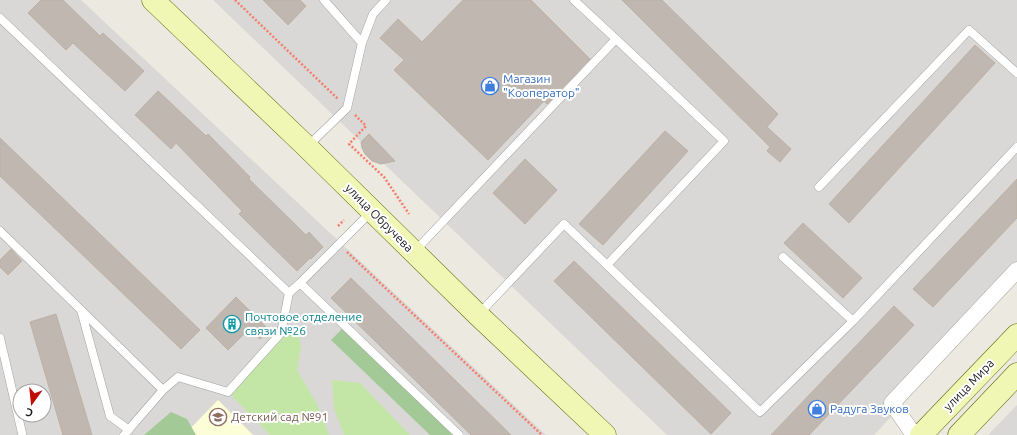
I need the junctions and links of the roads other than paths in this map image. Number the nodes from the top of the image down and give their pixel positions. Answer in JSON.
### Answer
{"nodes":[{"id":1,"x":153,"y":0,"type":"edge"},
{"id":2,"x":324,"y":0,"type":"edge"},
{"id":3,"x":386,"y":0,"type":"edge"},
{"id":4,"x":574,"y":0,"type":"edge"},
{"id":5,"x":0,"y":18,"type":"edge"},
{"id":6,"x":616,"y":39,"type":"junction"},
{"id":7,"x":362,"y":43,"type":"junction"},
{"id":8,"x":1017,"y":72,"type":"edge"},
{"id":9,"x":307,"y":147,"type":"junction"},
{"id":10,"x":1017,"y":147,"type":"edge"},
{"id":11,"x":819,"y":187,"type":"dead end"},
{"id":12,"x":372,"y":211,"type":"junction"},
{"id":13,"x":0,"y":231,"type":"edge"},
{"id":14,"x":414,"y":252,"type":"junction"},
{"id":15,"x":783,"y":257,"type":"dead end"},
{"id":16,"x":607,"y":265,"type":"junction"},
{"id":17,"x":1017,"y":270,"type":"edge"},
{"id":18,"x":300,"y":283,"type":"junction"},
{"id":19,"x":289,"y":293,"type":"junction"},
{"id":20,"x":81,"y":310,"type":"junction"},
{"id":21,"x":478,"y":314,"type":"junction"},
{"id":22,"x":853,"y":321,"type":"junction"},
{"id":23,"x":1017,"y":334,"type":"edge"},
{"id":24,"x":0,"y":338,"type":"edge"},
{"id":25,"x":1017,"y":374,"type":"edge"},
{"id":26,"x":163,"y":390,"type":"junction"},
{"id":27,"x":22,"y":433,"type":"dead end"},
{"id":28,"x":126,"y":433,"type":"edge"},
{"id":29,"x":459,"y":435,"type":"edge"},
{"id":30,"x":605,"y":435,"type":"edge"},
{"id":31,"x":914,"y":435,"type":"edge"},
{"id":32,"x":921,"y":435,"type":"edge"},
{"id":33,"x":959,"y":435,"type":"edge"}],
"edges":[{"from":1,"to":9,"type":"main road","name":"улица Обручева"},
{"from":2,"to":7,"type":"lane"},
{"from":3,"to":7,"type":"lane"},
{"from":4,"to":6,"type":"lane"},
{"from":5,"to":19,"type":"lane"},
{"from":6,"to":14,"type":"lane"},
{"from":6,"to":16,"type":"lane"},
{"from":7,"to":9,"type":"lane"},
{"from":8,"to":11,"type":"lane"},
{"from":9,"to":12,"type":"main road","name":"улица Обручева"},
{"from":10,"to":22,"type":"lane"},
{"from":12,"to":14,"type":"main road","name":"улица Обручева"},
{"from":12,"to":18,"type":"lane"},
{"from":13,"to":20,"type":"lane"},
{"from":14,"to":21,"type":"main road","name":"улица Обручева"},
{"from":15,"to":22,"type":"lane"},
{"from":16,"to":21,"type":"lane"},
{"from":16,"to":22,"type":"lane"},
{"from":17,"to":31,"type":"street"},
{"from":18,"to":19,"type":"lane"},
{"from":18,"to":29,"type":"lane"},
{"from":19,"to":26,"type":"lane"},
{"from":20,"to":26,"type":"lane"},
{"from":20,"to":28,"type":"lane"},
{"from":21,"to":30,"type":"main road","name":"улица Обручева"},
{"from":23,"to":32,"type":"main road","name":"улица Мира"},
{"from":24,"to":27,"type":"lane"},
{"from":25,"to":33,"type":"main road"},
{"from":26,"to":28,"type":"lane"}]}
